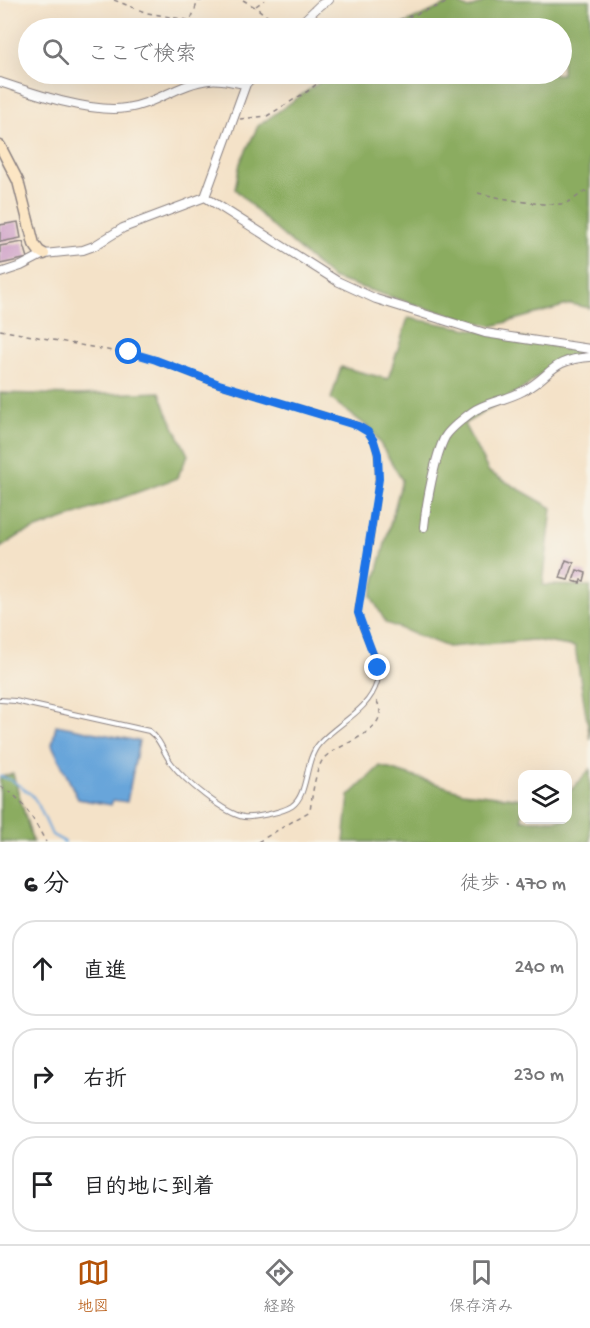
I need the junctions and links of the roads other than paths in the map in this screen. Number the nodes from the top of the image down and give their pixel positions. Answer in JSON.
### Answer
{"nodes":[{"id":1,"x":329,"y":0,"type":"edge"},
{"id":2,"x":306,"y":18,"type":"edge"},
{"id":3,"x":0,"y":82,"type":"edge"},
{"id":4,"x":190,"y":84,"type":"edge"},
{"id":5,"x":246,"y":84,"type":"edge"},
{"id":6,"x":0,"y":146,"type":"edge"},
{"id":7,"x":205,"y":197,"type":"junction"},
{"id":8,"x":44,"y":254,"type":"junction"},
{"id":9,"x":0,"y":273,"type":"edge"},
{"id":10,"x":590,"y":349,"type":"edge"},
{"id":11,"x":590,"y":357,"type":"edge"},
{"id":12,"x":156,"y":360,"type":"road end"},
{"id":13,"x":424,"y":527,"type":"dead end"},
{"id":14,"x":0,"y":700,"type":"edge"}],
"edges":[{"from":1,"to":2,"type":"street"},
{"from":3,"to":4,"type":"street"},
{"from":5,"to":7,"type":"street"},
{"from":6,"to":8,"type":"street"},
{"from":7,"to":8,"type":"street"},
{"from":7,"to":10,"type":"street"},
{"from":8,"to":9,"type":"street"},
{"from":11,"to":13,"type":"street"},
{"from":12,"to":14,"type":"lane"}]}
